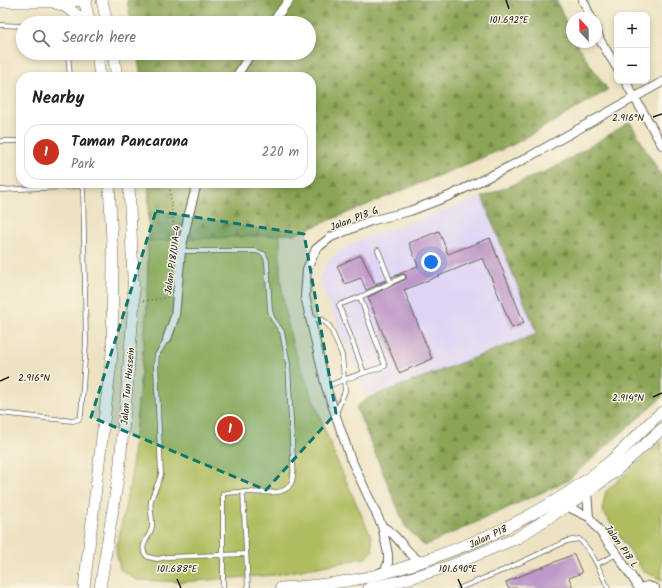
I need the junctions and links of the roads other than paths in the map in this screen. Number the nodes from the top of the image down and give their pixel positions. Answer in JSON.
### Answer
{"nodes":[{"id":1,"x":85,"y":0,"type":"edge"},
{"id":2,"x":102,"y":0,"type":"edge"},
{"id":3,"x":289,"y":0,"type":"edge"},
{"id":4,"x":583,"y":0,"type":"edge"},
{"id":5,"x":55,"y":1,"type":"edge"},
{"id":6,"x":0,"y":2,"type":"edge"},
{"id":7,"x":588,"y":12,"type":"edge"},
{"id":8,"x":78,"y":16,"type":"edge"},
{"id":9,"x":88,"y":16,"type":"edge"},
{"id":10,"x":105,"y":16,"type":"edge"},
{"id":11,"x":277,"y":16,"type":"edge"},
{"id":12,"x":0,"y":25,"type":"edge"},
{"id":13,"x":16,"y":26,"type":"edge"},
{"id":14,"x":602,"y":41,"type":"edge"},
{"id":15,"x":69,"y":60,"type":"edge"},
{"id":16,"x":98,"y":60,"type":"edge"},
{"id":17,"x":114,"y":60,"type":"edge"},
{"id":18,"x":247,"y":60,"type":"edge"},
{"id":19,"x":614,"y":63,"type":"edge"},
{"id":20,"x":70,"y":72,"type":"edge"},
{"id":21,"x":99,"y":72,"type":"edge"},
{"id":22,"x":116,"y":72,"type":"edge"},
{"id":23,"x":239,"y":72,"type":"edge"},
{"id":24,"x":662,"y":82,"type":"edge"},
{"id":25,"x":627,"y":84,"type":"edge"},
{"id":26,"x":634,"y":97,"type":"junction"},
{"id":27,"x":0,"y":141,"type":"edge"},
{"id":28,"x":16,"y":141,"type":"edge"},
{"id":29,"x":662,"y":145,"type":"edge"},
{"id":30,"x":38,"y":188,"type":"edge"},
{"id":31,"x":83,"y":188,"type":"edge"},
{"id":32,"x":109,"y":188,"type":"edge"},
{"id":33,"x":129,"y":188,"type":"edge"},
{"id":34,"x":196,"y":188,"type":"edge"},
{"id":35,"x":0,"y":190,"type":"edge"},
{"id":36,"x":378,"y":250,"type":"dead end"},
{"id":37,"x":181,"y":251,"type":"junction"},
{"id":38,"x":403,"y":277,"type":"dead end"},
{"id":39,"x":391,"y":283,"type":"junction"},
{"id":40,"x":360,"y":297,"type":"junction"},
{"id":41,"x":310,"y":319,"type":"junction"},
{"id":42,"x":167,"y":339,"type":"joint"},
{"id":43,"x":364,"y":373,"type":"junction"},
{"id":44,"x":344,"y":379,"type":"junction"},
{"id":45,"x":326,"y":387,"type":"junction"},
{"id":46,"x":662,"y":412,"type":"edge"},
{"id":47,"x":0,"y":413,"type":"edge"},
{"id":48,"x":335,"y":414,"type":"junction"},
{"id":49,"x":662,"y":429,"type":"edge"},
{"id":50,"x":243,"y":492,"type":"junction"},
{"id":51,"x":587,"y":493,"type":"junction"},
{"id":52,"x":566,"y":506,"type":"junction"},
{"id":53,"x":589,"y":517,"type":"junction"},
{"id":54,"x":382,"y":526,"type":"junction"},
{"id":55,"x":246,"y":554,"type":"junction"},
{"id":56,"x":617,"y":554,"type":"junction"},
{"id":57,"x":224,"y":556,"type":"junction"},
{"id":58,"x":420,"y":562,"type":"junction"},
{"id":59,"x":597,"y":564,"type":"junction"},
{"id":60,"x":375,"y":576,"type":"junction"},
{"id":61,"x":84,"y":588,"type":"edge"},
{"id":62,"x":100,"y":588,"type":"edge"},
{"id":63,"x":223,"y":588,"type":"edge"},
{"id":64,"x":248,"y":588,"type":"edge"},
{"id":65,"x":281,"y":588,"type":"edge"},
{"id":66,"x":369,"y":588,"type":"edge"},
{"id":67,"x":460,"y":588,"type":"edge"},
{"id":68,"x":608,"y":588,"type":"edge"},
{"id":69,"x":640,"y":588,"type":"edge"},
{"id":70,"x":656,"y":588,"type":"edge"}],
"edges":[{"from":1,"to":5,"type":"main road"},
{"from":1,"to":9,"type":"main road"},
{"from":2,"to":10,"type":"main road"},
{"from":3,"to":11,"type":"street"},
{"from":4,"to":7,"type":"street"},
{"from":5,"to":6,"type":"main road"},
{"from":5,"to":8,"type":"main road"},
{"from":12,"to":13,"type":"lane"},
{"from":14,"to":19,"type":"street"},
{"from":15,"to":20,"type":"lane"},
{"from":16,"to":21,"type":"main road"},
{"from":17,"to":22,"type":"main road"},
{"from":18,"to":23,"type":"street"},
{"from":24,"to":26,"type":"street","name":"Jalan P18 G"},
{"from":25,"to":26,"type":"street"},
{"from":26,"to":29,"type":"street"},
{"from":26,"to":41,"type":"street","name":"Jalan P18 G"},
{"from":27,"to":28,"type":"lane"},
{"from":30,"to":35,"type":"lane"},
{"from":31,"to":47,"type":"lane"},
{"from":32,"to":61,"type":"main road","name":"Jalan Tun Hussein"},
{"from":33,"to":62,"type":"main road","name":"Jalan Tun Hussein"},
{"from":34,"to":37,"type":"street","name":"Jalan P18/UIA-4"},
{"from":36,"to":39,"type":"lane"},
{"from":37,"to":42,"type":"street","name":"Jalan P18/UIA-4"},
{"from":37,"to":50,"type":"lane"},
{"from":38,"to":39,"type":"lane"},
{"from":39,"to":40,"type":"lane"},
{"from":40,"to":43,"type":"lane"},
{"from":40,"to":43,"type":"lane"},
{"from":41,"to":44,"type":"lane"},
{"from":41,"to":45,"type":"street","name":"Jalan P18 G"},
{"from":42,"to":57,"type":"lane"},
{"from":43,"to":44,"type":"lane"},
{"from":44,"to":45,"type":"lane"},
{"from":44,"to":48,"type":"lane"},
{"from":45,"to":48,"type":"street","name":"Jalan P18 G"},
{"from":46,"to":58,"type":"main road","name":"Jalan P18"},
{"from":48,"to":54,"type":"street","name":"Jalan P18 G"},
{"from":49,"to":51,"type":"main road","name":"Jalan P18"},
{"from":50,"to":55,"type":"lane"},
{"from":50,"to":57,"type":"lane"},
{"from":51,"to":52,"type":"main road","name":"Jalan P18"},
{"from":51,"to":53,"type":"street"},
{"from":52,"to":53,"type":"street","name":"Jalan P18 L"},
{"from":52,"to":66,"type":"main road","name":"Jalan P18"},
{"from":53,"to":56,"type":"street","name":"Jalan P18 L"},
{"from":54,"to":58,"type":"street","name":"Jalan P18 G"},
{"from":54,"to":60,"type":"street","name":"Jalan P18 G"},
{"from":55,"to":57,"type":"lane"},
{"from":55,"to":64,"type":"lane"},
{"from":56,"to":59,"type":"lane"},
{"from":56,"to":69,"type":"street","name":"Jalan P18 L"},
{"from":57,"to":63,"type":"lane"},
{"from":58,"to":60,"type":"main road","name":"Jalan P18"},
{"from":59,"to":67,"type":"lane"},
{"from":59,"to":68,"type":"lane"},
{"from":60,"to":65,"type":"main road","name":"Jalan P18"},
{"from":69,"to":70,"type":"street","name":"Jalan P18 L"}]}
